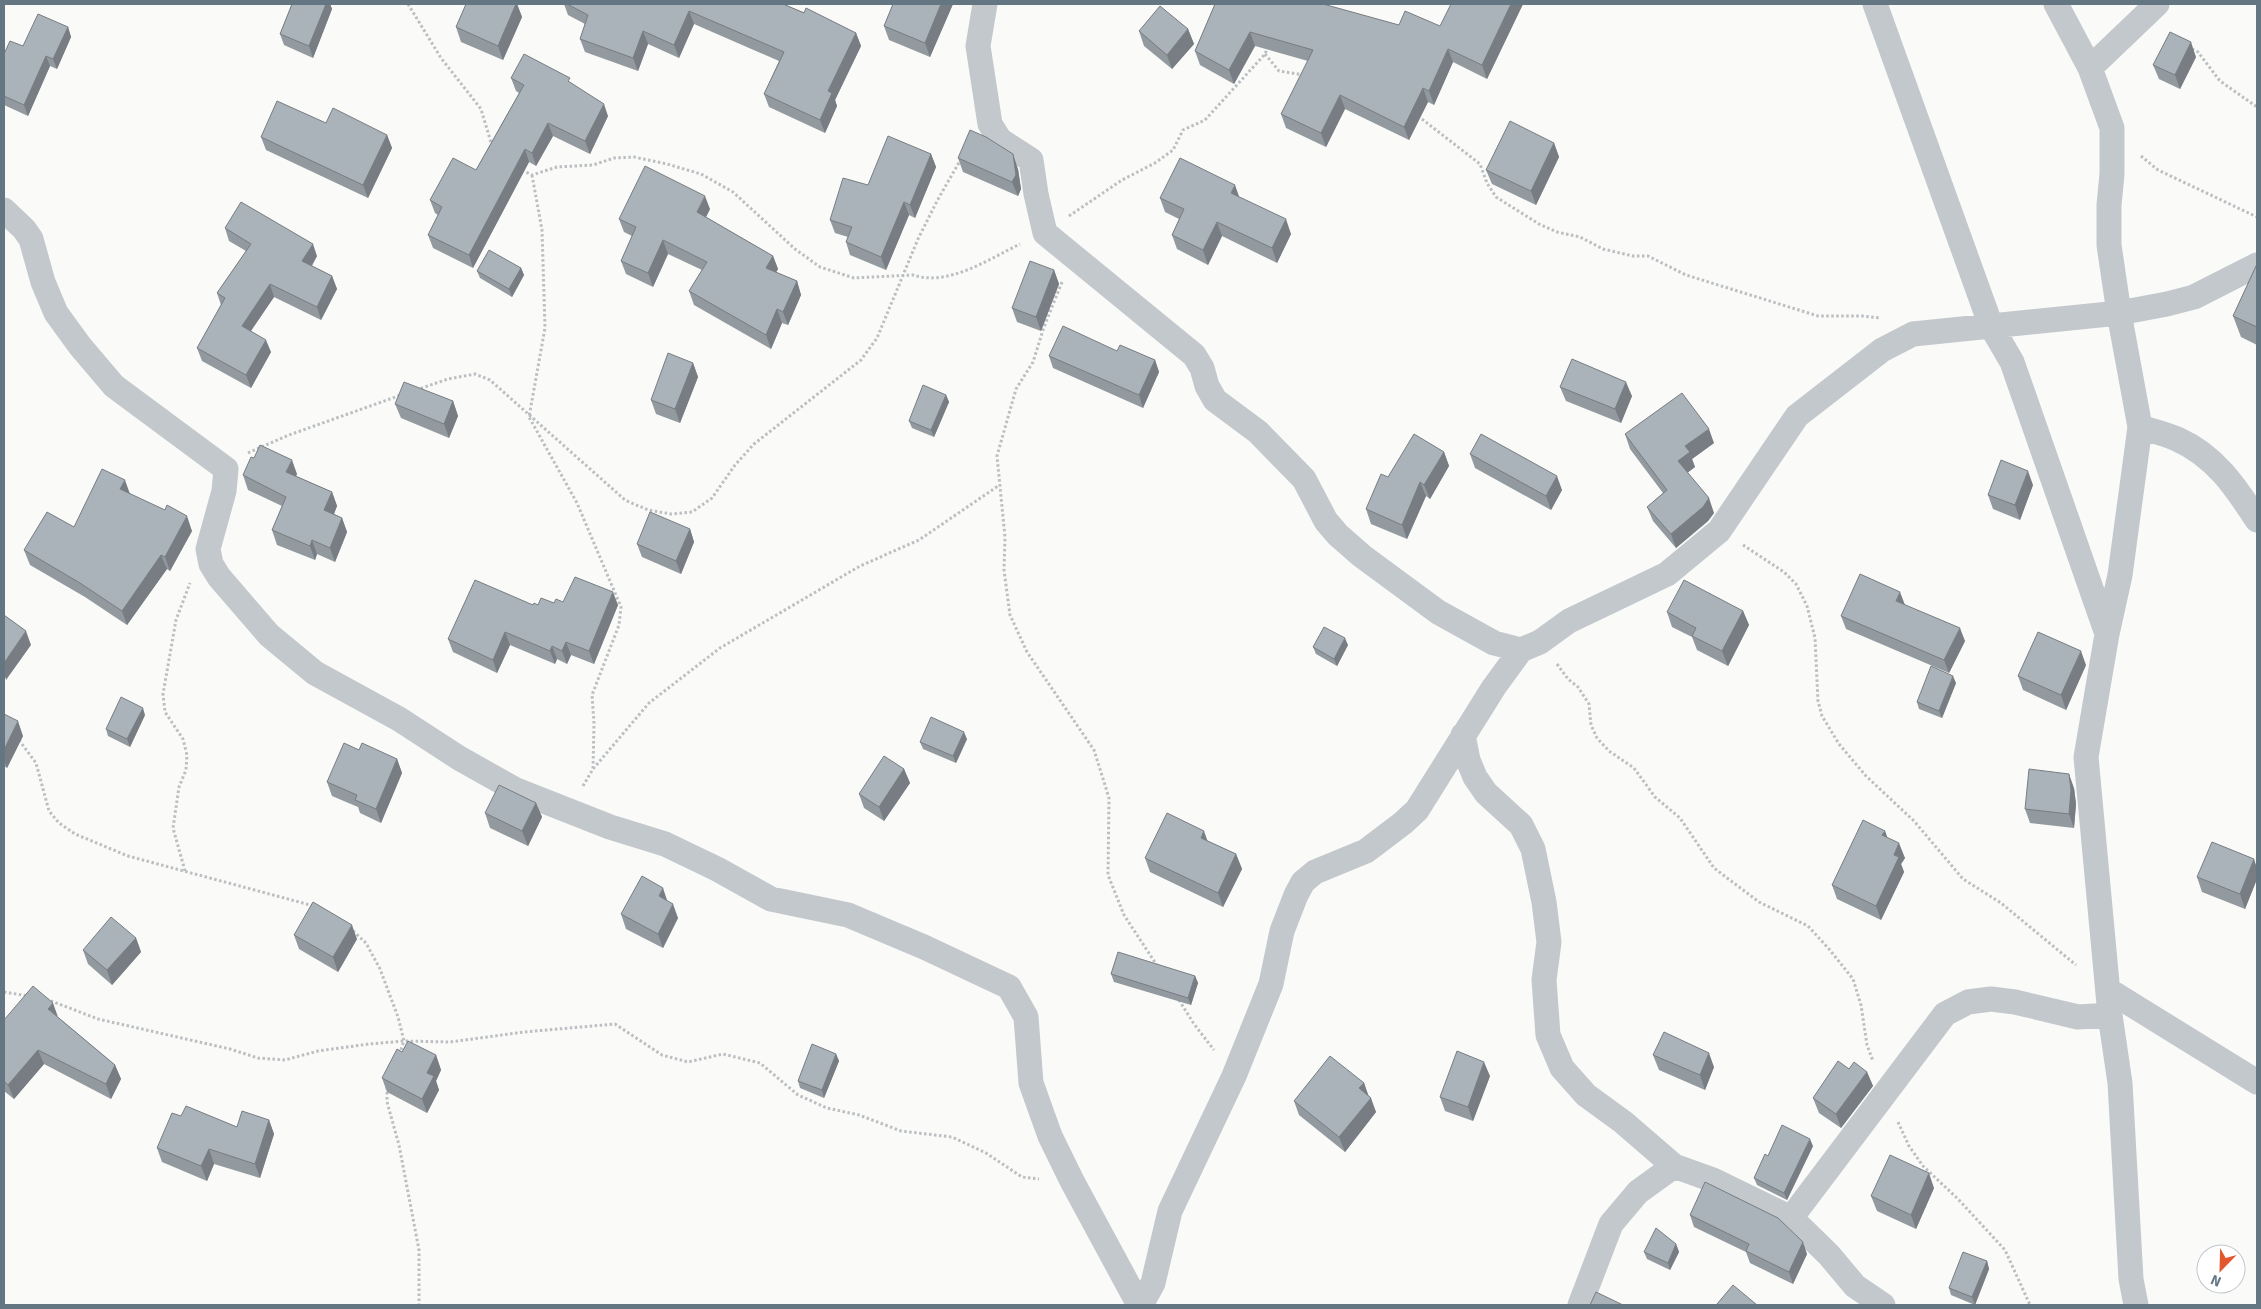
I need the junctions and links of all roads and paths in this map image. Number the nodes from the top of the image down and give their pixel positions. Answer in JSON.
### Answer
{"nodes":[{"id":1,"x":408,"y":4,"type":"edge"},
{"id":2,"x":985,"y":4,"type":"edge"},
{"id":3,"x":1875,"y":4,"type":"edge"},
{"id":4,"x":2056,"y":4,"type":"edge"},
{"id":5,"x":2157,"y":4,"type":"edge"},
{"id":6,"x":1271,"y":39,"type":"edge"},
{"id":7,"x":2189,"y":47,"type":"edge"},
{"id":8,"x":1265,"y":54,"type":"junction"},
{"id":9,"x":2090,"y":68,"type":"junction"},
{"id":10,"x":1313,"y":76,"type":"edge"},
{"id":11,"x":2257,"y":107,"type":"edge"},
{"id":12,"x":1416,"y":115,"type":"edge"},
{"id":13,"x":990,"y":124,"type":"junction"},
{"id":14,"x":2112,"y":128,"type":"junction"},
{"id":15,"x":495,"y":155,"type":"edge"},
{"id":16,"x":517,"y":167,"type":"edge"},
{"id":17,"x":532,"y":175,"type":"junction"},
{"id":18,"x":4,"y":210,"type":"edge"},
{"id":19,"x":2257,"y":217,"type":"edge"},
{"id":20,"x":1045,"y":233,"type":"junction"},
{"id":21,"x":1073,"y":255,"type":"junction"},
{"id":22,"x":2257,"y":265,"type":"edge"},
{"id":23,"x":902,"y":275,"type":"junction"},
{"id":24,"x":2119,"y":314,"type":"junction"},
{"id":25,"x":1991,"y":326,"type":"junction"},
{"id":26,"x":1913,"y":334,"type":"junction"},
{"id":27,"x":529,"y":416,"type":"junction"},
{"id":28,"x":2140,"y":427,"type":"junction"},
{"id":29,"x":226,"y":469,"type":"junction"},
{"id":30,"x":999,"y":486,"type":"junction"},
{"id":31,"x":2257,"y":520,"type":"edge"},
{"id":32,"x":1719,"y":531,"type":"junction"},
{"id":33,"x":208,"y":549,"type":"junction"},
{"id":34,"x":2107,"y":634,"type":"junction"},
{"id":35,"x":1530,"y":646,"type":"junction"},
{"id":36,"x":1463,"y":735,"type":"junction"},
{"id":37,"x":17,"y":738,"type":"edge"},
{"id":38,"x":593,"y":769,"type":"junction"},
{"id":39,"x":569,"y":810,"type":"junction"},
{"id":40,"x":185,"y":870,"type":"junction"},
{"id":41,"x":319,"y":908,"type":"edge"},
{"id":42,"x":346,"y":925,"type":"edge"},
{"id":43,"x":1160,"y":970,"type":"edge"},
{"id":44,"x":4,"y":992,"type":"edge"},
{"id":45,"x":1175,"y":993,"type":"edge"},
{"id":46,"x":30,"y":996,"type":"edge"},
{"id":47,"x":39,"y":998,"type":"edge"},
{"id":48,"x":2109,"y":1002,"type":"junction"},
{"id":49,"x":404,"y":1041,"type":"junction"},
{"id":50,"x":399,"y":1058,"type":"edge"},
{"id":51,"x":1234,"y":1076,"type":"junction"},
{"id":52,"x":390,"y":1082,"type":"edge"},
{"id":53,"x":2257,"y":1082,"type":"edge"},
{"id":54,"x":1886,"y":1092,"type":"junction"},
{"id":55,"x":1674,"y":1166,"type":"junction"},
{"id":56,"x":1072,"y":1181,"type":"junction"},
{"id":57,"x":1791,"y":1218,"type":"junction"},
{"id":58,"x":419,"y":1305,"type":"edge"},
{"id":59,"x":1140,"y":1305,"type":"edge"},
{"id":60,"x":1580,"y":1305,"type":"edge"},
{"id":61,"x":1883,"y":1305,"type":"edge"},
{"id":62,"x":2030,"y":1305,"type":"edge"},
{"id":63,"x":2136,"y":1305,"type":"edge"}],
"edges":[{"from":1,"to":15,"type":"path"},
{"from":2,"to":13,"type":"street"},
{"from":3,"to":25,"type":"street"},
{"from":4,"to":9,"type":"street"},
{"from":5,"to":9,"type":"street"},
{"from":6,"to":8,"type":"path"},
{"from":7,"to":11,"type":"path"},
{"from":8,"to":10,"type":"path"},
{"from":8,"to":20,"type":"path"},
{"from":9,"to":14,"type":"street"},
{"from":12,"to":26,"type":"path"},
{"from":13,"to":20,"type":"street"},
{"from":13,"to":23,"type":"path"},
{"from":14,"to":19,"type":"path"},
{"from":14,"to":24,"type":"street"},
{"from":16,"to":17,"type":"path"},
{"from":17,"to":23,"type":"path"},
{"from":17,"to":27,"type":"path"},
{"from":18,"to":29,"type":"street"},
{"from":20,"to":21,"type":"street"},
{"from":20,"to":23,"type":"path"},
{"from":21,"to":30,"type":"path"},
{"from":21,"to":35,"type":"street"},
{"from":22,"to":24,"type":"street"},
{"from":23,"to":27,"type":"path"},
{"from":24,"to":25,"type":"street"},
{"from":24,"to":28,"type":"street"},
{"from":25,"to":26,"type":"street"},
{"from":25,"to":34,"type":"street"},
{"from":26,"to":32,"type":"street"},
{"from":27,"to":29,"type":"path"},
{"from":27,"to":38,"type":"path"},
{"from":28,"to":31,"type":"street"},
{"from":28,"to":34,"type":"street"},
{"from":29,"to":33,"type":"street"},
{"from":30,"to":38,"type":"path"},
{"from":30,"to":43,"type":"path"},
{"from":32,"to":35,"type":"street"},
{"from":32,"to":48,"type":"path"},
{"from":33,"to":39,"type":"street"},
{"from":33,"to":40,"type":"path"},
{"from":34,"to":48,"type":"street"},
{"from":35,"to":36,"type":"street"},
{"from":35,"to":54,"type":"path"},
{"from":36,"to":51,"type":"street"},
{"from":36,"to":55,"type":"street"},
{"from":37,"to":40,"type":"path"},
{"from":38,"to":39,"type":"path"},
{"from":39,"to":56,"type":"street"},
{"from":40,"to":41,"type":"path"},
{"from":42,"to":49,"type":"path"},
{"from":44,"to":46,"type":"path"},
{"from":45,"to":51,"type":"path"},
{"from":47,"to":49,"type":"path"},
{"from":48,"to":53,"type":"street"},
{"from":48,"to":54,"type":"street"},
{"from":48,"to":63,"type":"street"},
{"from":49,"to":50,"type":"path"},
{"from":49,"to":56,"type":"path"},
{"from":51,"to":59,"type":"street"},
{"from":52,"to":58,"type":"path"},
{"from":54,"to":57,"type":"street"},
{"from":54,"to":62,"type":"path"},
{"from":55,"to":57,"type":"street"},
{"from":55,"to":60,"type":"street"},
{"from":56,"to":59,"type":"street"},
{"from":57,"to":61,"type":"street"}]}
